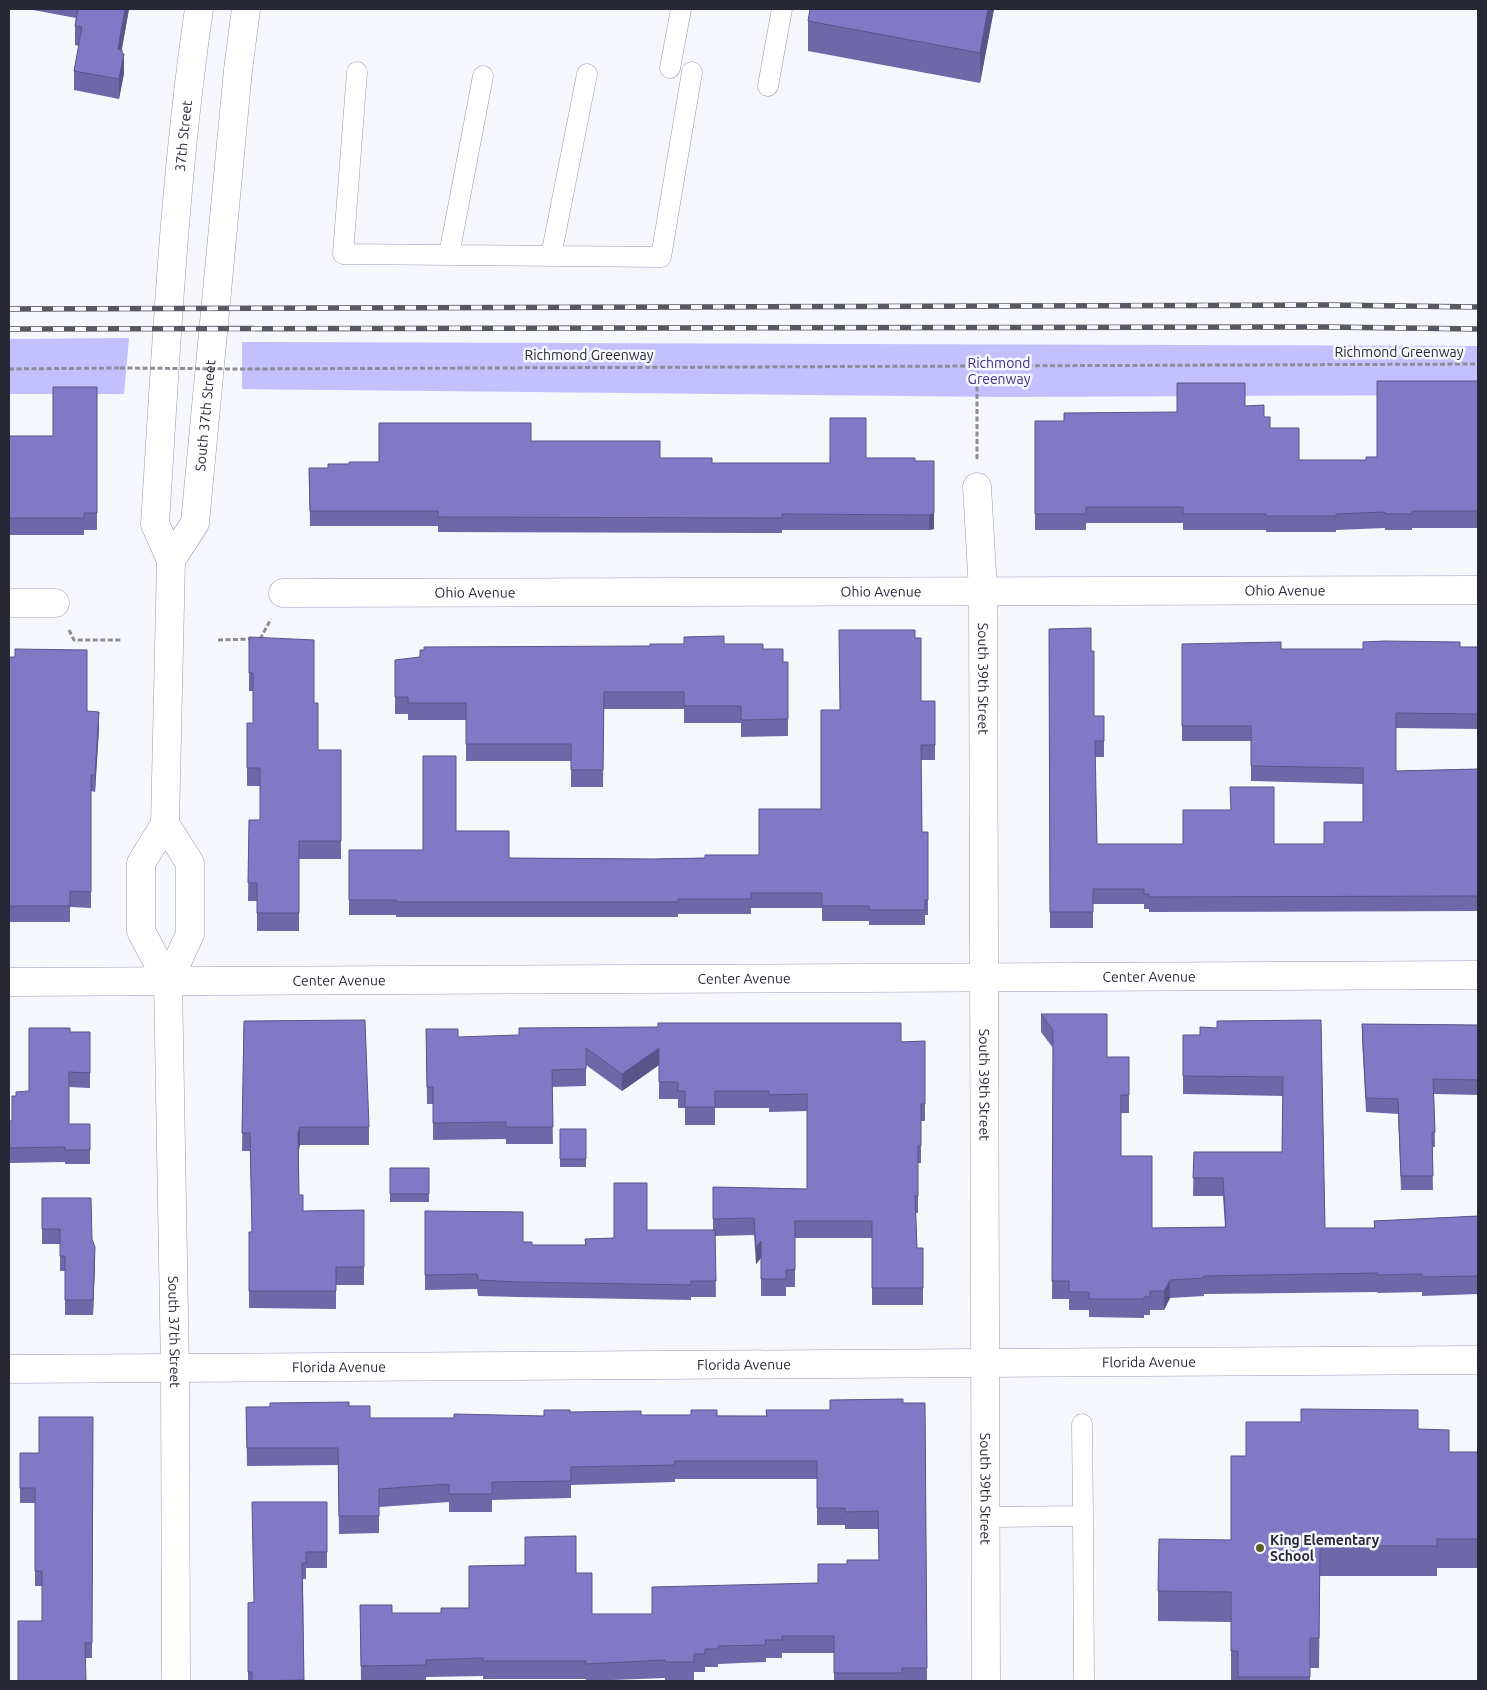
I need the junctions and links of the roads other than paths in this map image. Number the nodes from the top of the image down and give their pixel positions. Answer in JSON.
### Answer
{"nodes":[{"id":1,"x":199,"y":9,"type":"edge"},
{"id":2,"x":246,"y":9,"type":"edge"},
{"id":3,"x":681,"y":9,"type":"edge"},
{"id":4,"x":782,"y":9,"type":"edge"},
{"id":5,"x":670,"y":68,"type":"dead end"},
{"id":6,"x":357,"y":72,"type":"dead end"},
{"id":7,"x":692,"y":72,"type":"dead end"},
{"id":8,"x":587,"y":74,"type":"dead end"},
{"id":9,"x":483,"y":76,"type":"dead end"},
{"id":10,"x":768,"y":86,"type":"dead end"},
{"id":11,"x":449,"y":255,"type":"junction"},
{"id":12,"x":551,"y":256,"type":"junction"},
{"id":13,"x":977,"y":487,"type":"road end"},
{"id":14,"x":171,"y":560,"type":"junction"},
{"id":15,"x":983,"y":590,"type":"junction"},
{"id":16,"x":1478,"y":590,"type":"edge"},
{"id":17,"x":282,"y":593,"type":"road end"},
{"id":18,"x":9,"y":603,"type":"edge"},
{"id":19,"x":55,"y":603,"type":"road end"},
{"id":20,"x":165,"y":824,"type":"junction"},
{"id":21,"x":1478,"y":975,"type":"edge"},
{"id":22,"x":985,"y":977,"type":"junction"},
{"id":23,"x":9,"y":982,"type":"edge"},
{"id":24,"x":168,"y":982,"type":"junction"},
{"id":25,"x":1478,"y":1360,"type":"edge"},
{"id":26,"x":986,"y":1363,"type":"junction"},
{"id":27,"x":9,"y":1369,"type":"edge"},
{"id":28,"x":175,"y":1369,"type":"junction"},
{"id":29,"x":1082,"y":1424,"type":"dead end"},
{"id":30,"x":987,"y":1516,"type":"junction"},
{"id":31,"x":1083,"y":1516,"type":"junction"},
{"id":32,"x":176,"y":1681,"type":"edge"},
{"id":33,"x":986,"y":1681,"type":"edge"},
{"id":34,"x":1084,"y":1681,"type":"edge"}],
"edges":[{"from":1,"to":14,"type":"street","name":"37th Street"},
{"from":2,"to":14,"type":"street","name":"South 37th Street"},
{"from":3,"to":5,"type":"lane"},
{"from":4,"to":10,"type":"lane"},
{"from":6,"to":11,"type":"lane"},
{"from":7,"to":12,"type":"lane"},
{"from":8,"to":12,"type":"lane"},
{"from":9,"to":11,"type":"lane"},
{"from":11,"to":12,"type":"lane"},
{"from":13,"to":15,"type":"street","name":"South 39th Street"},
{"from":14,"to":20,"type":"street"},
{"from":15,"to":16,"type":"street","name":"Ohio Avenue"},
{"from":15,"to":17,"type":"street","name":"Ohio Avenue"},
{"from":15,"to":22,"type":"street","name":"South 39th Street"},
{"from":18,"to":19,"type":"street"},
{"from":20,"to":24,"type":"street","name":"South 37th Street"},
{"from":20,"to":24,"type":"street","name":"South 37th Street"},
{"from":21,"to":22,"type":"street","name":"Center Avenue"},
{"from":22,"to":24,"type":"street","name":"Center Avenue"},
{"from":22,"to":26,"type":"street","name":"South 39th Street"},
{"from":23,"to":24,"type":"street","name":"Center Avenue"},
{"from":24,"to":28,"type":"street","name":"South 37th Street"},
{"from":25,"to":26,"type":"street","name":"Florida Avenue"},
{"from":26,"to":28,"type":"street","name":"Florida Avenue"},
{"from":26,"to":30,"type":"street","name":"South 39th Street"},
{"from":27,"to":28,"type":"street","name":"Florida Avenue"},
{"from":28,"to":32,"type":"street","name":"South 37th Street"},
{"from":29,"to":31,"type":"lane"},
{"from":30,"to":31,"type":"lane"},
{"from":30,"to":33,"type":"street","name":"South 39th Street"},
{"from":31,"to":34,"type":"lane"}]}
